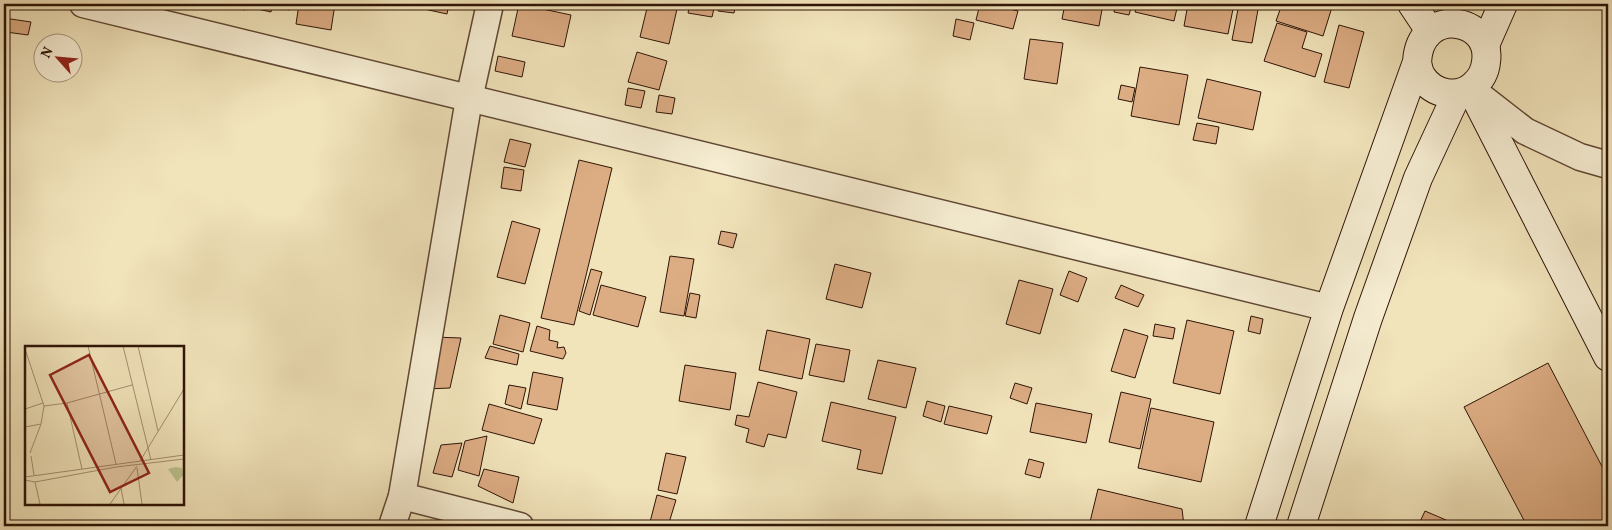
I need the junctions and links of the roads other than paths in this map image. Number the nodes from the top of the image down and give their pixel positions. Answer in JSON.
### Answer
{"nodes":[{"id":1,"x":83,"y":4,"type":"edge"},
{"id":2,"x":490,"y":4,"type":"edge"},
{"id":3,"x":1412,"y":4,"type":"edge"},
{"id":4,"x":1503,"y":4,"type":"edge"},
{"id":5,"x":1440,"y":20,"type":"edge"},
{"id":6,"x":1485,"y":45,"type":"junction"},
{"id":7,"x":1417,"y":62,"type":"junction"},
{"id":8,"x":1464,"y":91,"type":"junction"},
{"id":9,"x":468,"y":99,"type":"junction"},
{"id":10,"x":1608,"y":165,"type":"edge"},
{"id":11,"x":1329,"y":308,"type":"junction"},
{"id":12,"x":1608,"y":357,"type":"edge"},
{"id":13,"x":402,"y":496,"type":"junction"},
{"id":14,"x":392,"y":526,"type":"edge"},
{"id":15,"x":520,"y":526,"type":"edge"},
{"id":16,"x":1260,"y":526,"type":"edge"},
{"id":17,"x":1301,"y":526,"type":"edge"}],
"edges":[{"from":1,"to":9,"type":"street"},
{"from":2,"to":9,"type":"street"},
{"from":3,"to":5,"type":"main road"},
{"from":4,"to":6,"type":"main road"},
{"from":5,"to":6,"type":"main road"},
{"from":5,"to":7,"type":"main road"},
{"from":6,"to":8,"type":"main road"},
{"from":7,"to":8,"type":"main road"},
{"from":7,"to":11,"type":"main road"},
{"from":8,"to":10,"type":"street"},
{"from":8,"to":12,"type":"main road"},
{"from":8,"to":17,"type":"main road"},
{"from":9,"to":11,"type":"street"},
{"from":9,"to":13,"type":"street"},
{"from":11,"to":16,"type":"main road"},
{"from":13,"to":14,"type":"street"},
{"from":13,"to":15,"type":"street"}]}
